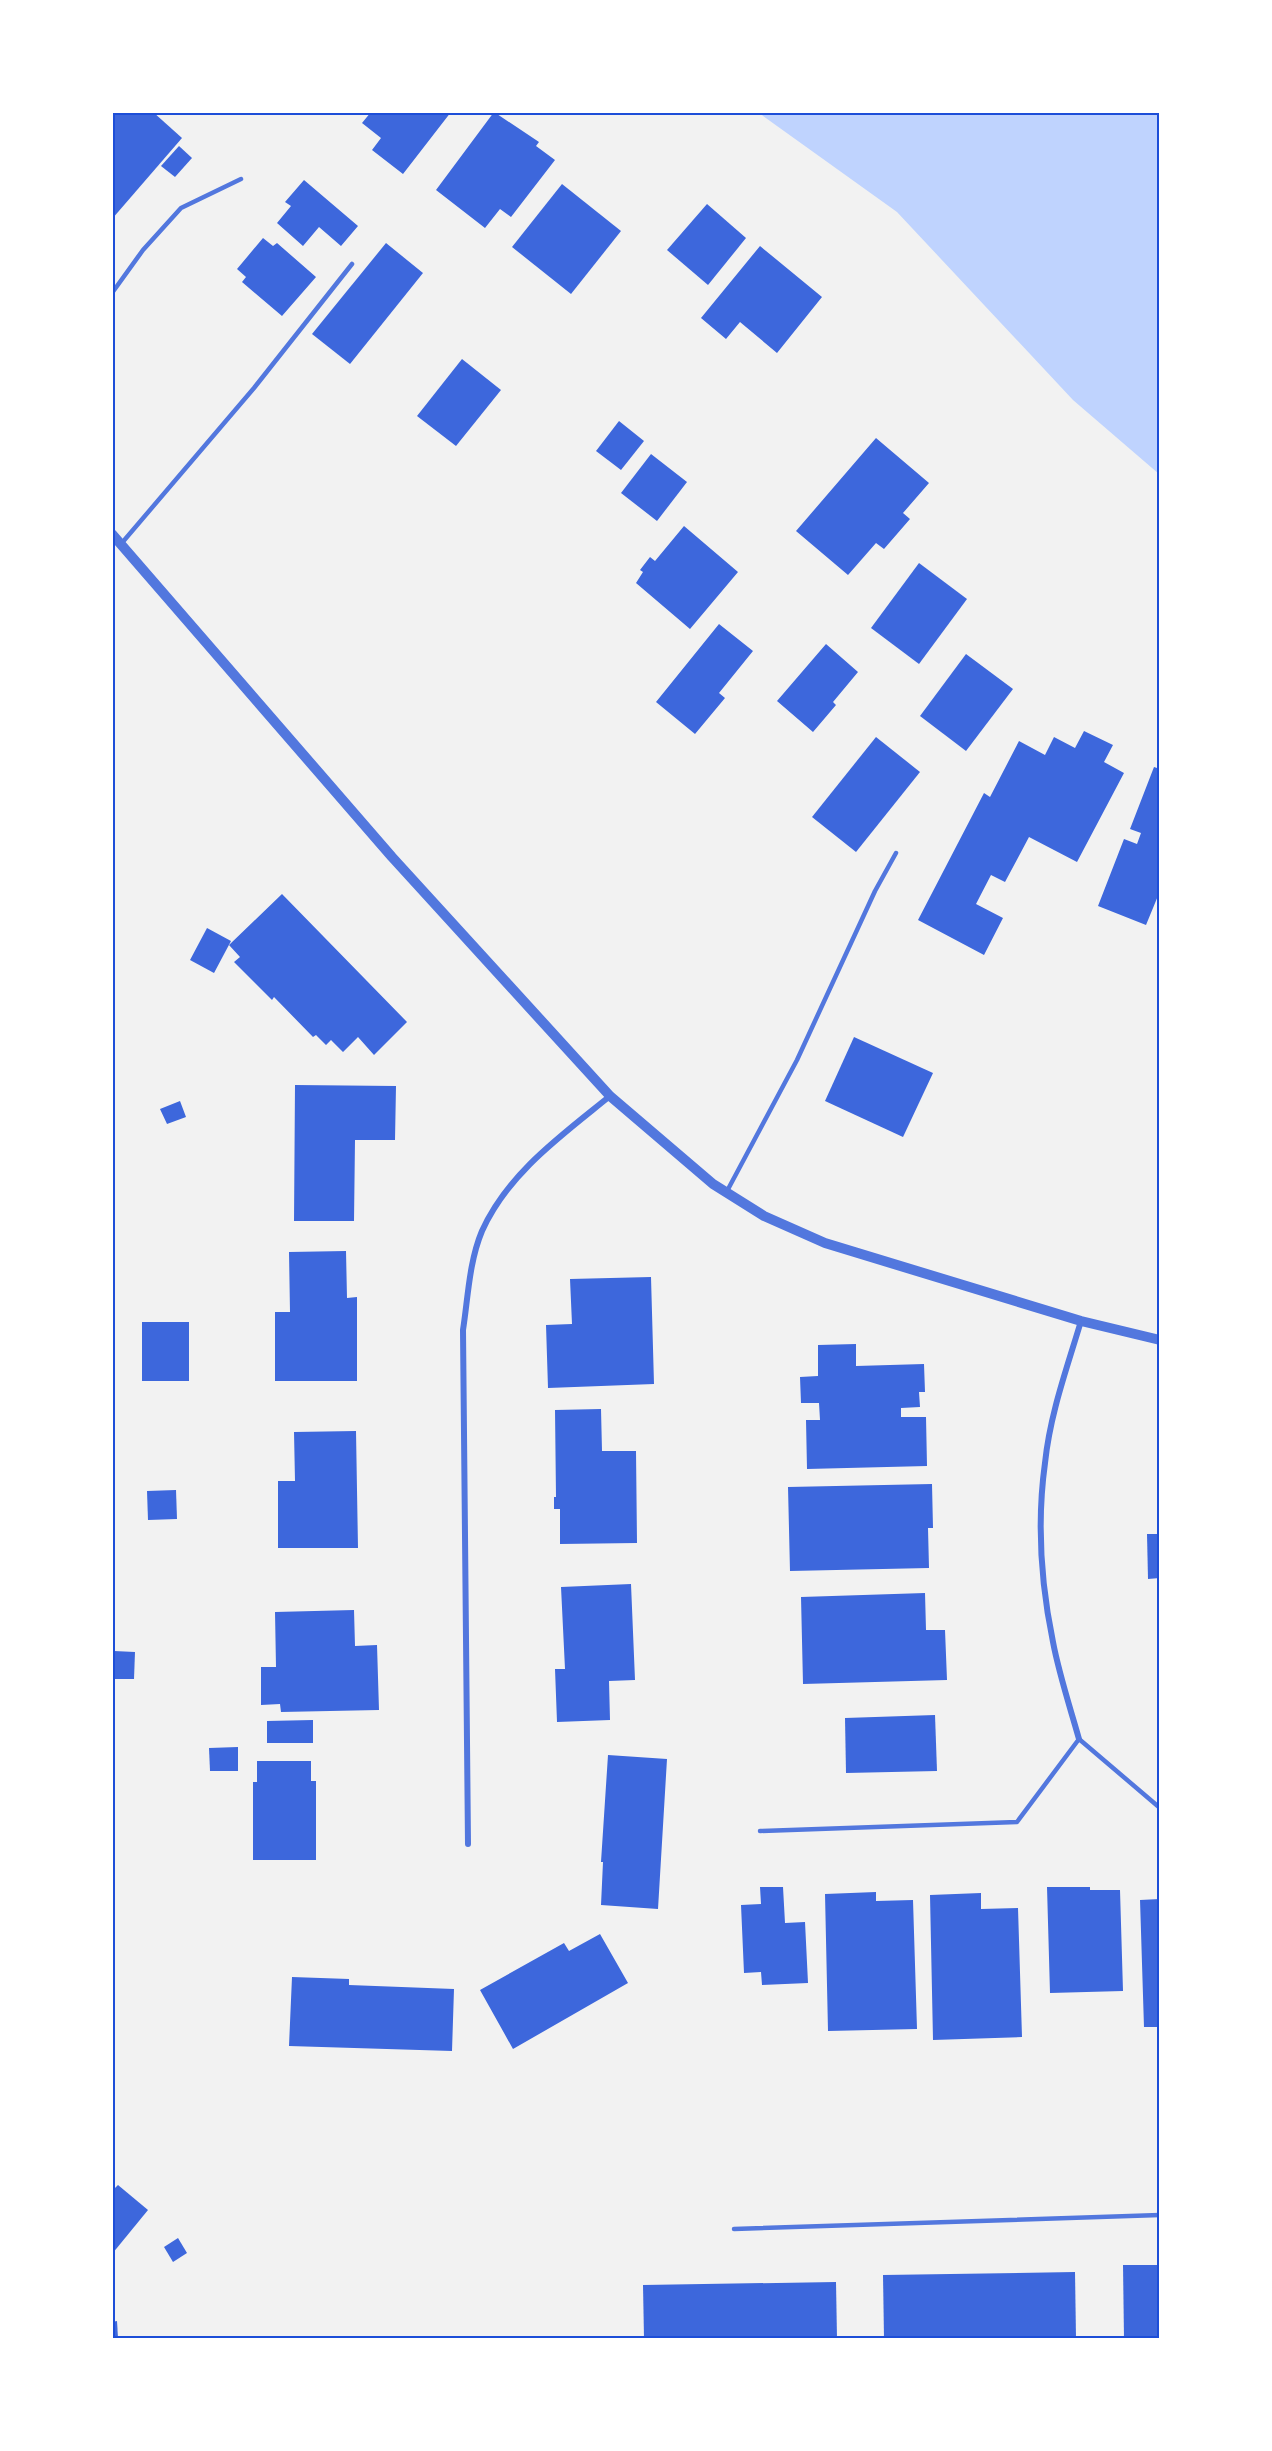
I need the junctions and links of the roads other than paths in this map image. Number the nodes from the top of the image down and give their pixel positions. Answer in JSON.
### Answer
{"nodes":[{"id":1,"x":241,"y":179,"type":"dead end"},
{"id":2,"x":352,"y":264,"type":"dead end"},
{"id":3,"x":112,"y":293,"type":"edge"},
{"id":4,"x":112,"y":534,"type":"edge"},
{"id":5,"x":120,"y":544,"type":"junction"},
{"id":6,"x":896,"y":853,"type":"dead end"},
{"id":7,"x":610,"y":1096,"type":"junction"},
{"id":8,"x":726,"y":1193,"type":"junction"},
{"id":9,"x":1081,"y":1321,"type":"junction"},
{"id":10,"x":1160,"y":1340,"type":"edge"},
{"id":11,"x":1079,"y":1739,"type":"junction"},
{"id":12,"x":1160,"y":1808,"type":"edge"},
{"id":13,"x":760,"y":1831,"type":"dead end"},
{"id":14,"x":468,"y":1844,"type":"dead end"},
{"id":15,"x":1160,"y":2215,"type":"edge"},
{"id":16,"x":734,"y":2229,"type":"dead end"}],
"edges":[{"from":1,"to":3,"type":"lane"},
{"from":2,"to":5,"type":"lane"},
{"from":4,"to":5,"type":"street"},
{"from":5,"to":7,"type":"street"},
{"from":6,"to":8,"type":"lane"},
{"from":7,"to":8,"type":"street"},
{"from":7,"to":14,"type":"street"},
{"from":8,"to":9,"type":"street"},
{"from":9,"to":10,"type":"street"},
{"from":9,"to":11,"type":"street"},
{"from":11,"to":12,"type":"lane"},
{"from":11,"to":13,"type":"lane"},
{"from":15,"to":16,"type":"lane"}]}
